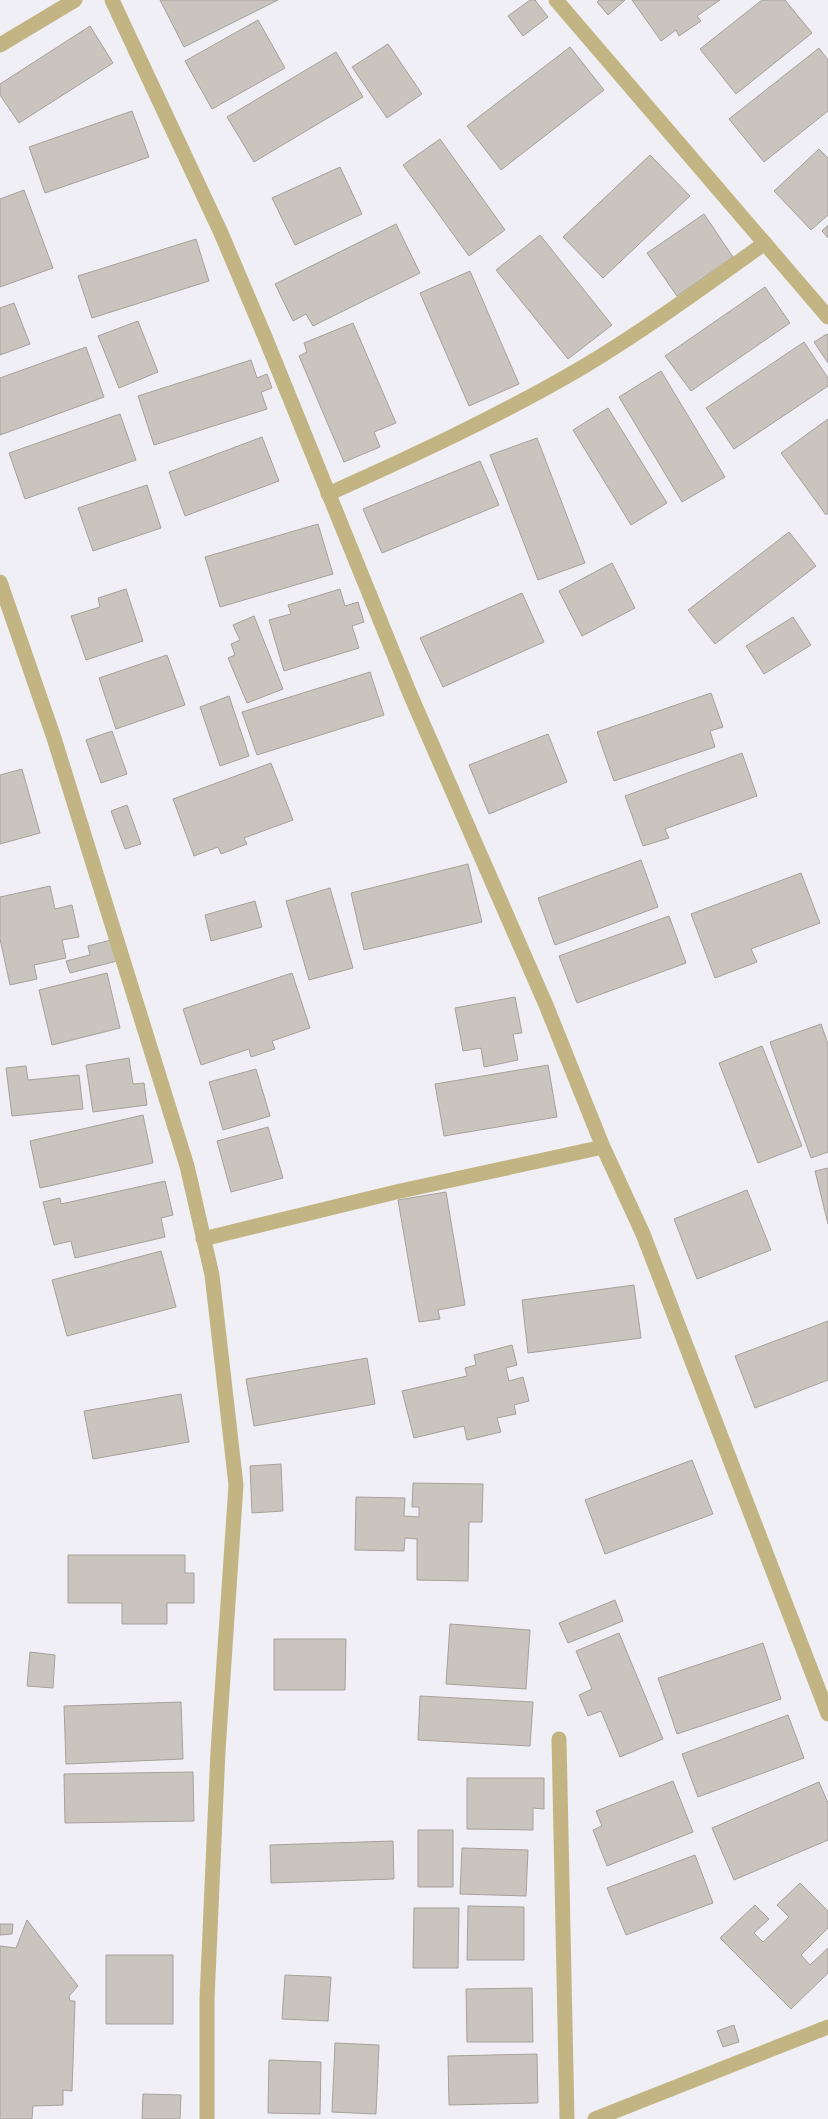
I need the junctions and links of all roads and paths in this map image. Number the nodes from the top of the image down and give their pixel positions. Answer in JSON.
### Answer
{"nodes":[{"id":1,"x":75,"y":0,"type":"edge"},
{"id":2,"x":112,"y":0,"type":"edge"},
{"id":3,"x":556,"y":0,"type":"edge"},
{"id":4,"x":0,"y":45,"type":"edge"},
{"id":5,"x":765,"y":243,"type":"junction"},
{"id":6,"x":828,"y":317,"type":"edge"},
{"id":7,"x":328,"y":494,"type":"junction"},
{"id":8,"x":0,"y":582,"type":"edge"},
{"id":9,"x":603,"y":1147,"type":"junction"},
{"id":10,"x":203,"y":1239,"type":"junction"},
{"id":11,"x":828,"y":1714,"type":"edge"},
{"id":12,"x":559,"y":1739,"type":"dead end"},
{"id":13,"x":828,"y":2027,"type":"edge"},
{"id":14,"x":207,"y":2119,"type":"edge"},
{"id":15,"x":567,"y":2119,"type":"edge"},
{"id":16,"x":595,"y":2119,"type":"edge"}],
"edges":[{"from":1,"to":4,"type":"street"},
{"from":2,"to":7,"type":"street"},
{"from":3,"to":5,"type":"street"},
{"from":5,"to":6,"type":"street"},
{"from":5,"to":7,"type":"street"},
{"from":7,"to":9,"type":"street"},
{"from":8,"to":10,"type":"street"},
{"from":9,"to":10,"type":"street"},
{"from":9,"to":11,"type":"street"},
{"from":10,"to":14,"type":"street"},
{"from":12,"to":15,"type":"street"},
{"from":13,"to":16,"type":"street"}]}
